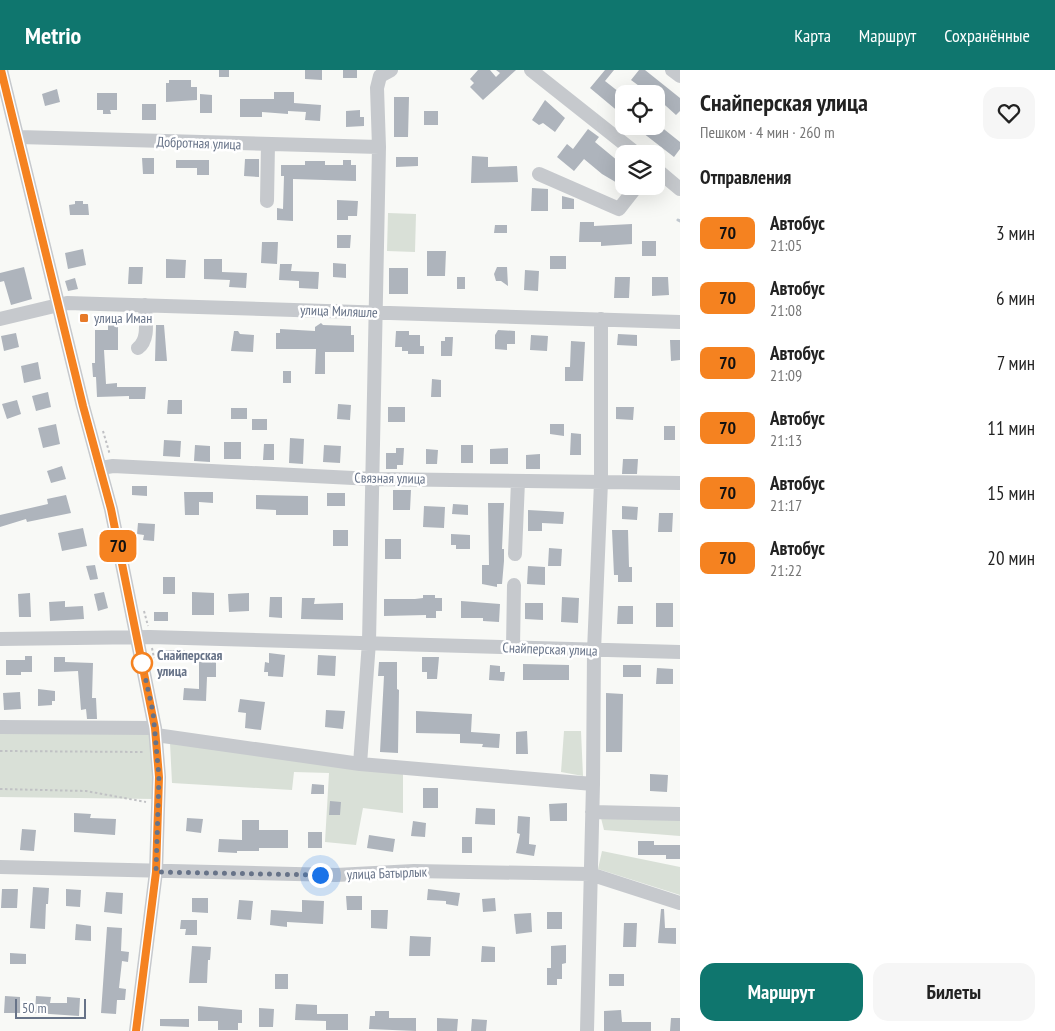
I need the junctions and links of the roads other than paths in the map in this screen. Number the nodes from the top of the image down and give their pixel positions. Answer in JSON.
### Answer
{"nodes":[{"id":1,"x":1,"y":70,"type":"edge"},
{"id":2,"x":391,"y":70,"type":"edge"},
{"id":3,"x":531,"y":70,"type":"edge"},
{"id":4,"x":672,"y":70,"type":"edge"},
{"id":5,"x":680,"y":76,"type":"edge"},
{"id":6,"x":19,"y":138,"type":"junction"},
{"id":7,"x":268,"y":144,"type":"junction"},
{"id":8,"x":626,"y":145,"type":"edge"},
{"id":9,"x":379,"y":147,"type":"junction"},
{"id":10,"x":539,"y":174,"type":"dead end"},
{"id":11,"x":665,"y":176,"type":"edge"},
{"id":12,"x":680,"y":189,"type":"edge"},
{"id":13,"x":630,"y":195,"type":"edge"},
{"id":14,"x":267,"y":201,"type":"dead end"},
{"id":15,"x":59,"y":304,"type":"junction"},
{"id":16,"x":145,"y":305,"type":"junction"},
{"id":17,"x":376,"y":312,"type":"junction"},
{"id":18,"x":0,"y":319,"type":"edge"},
{"id":19,"x":601,"y":319,"type":"junction"},
{"id":20,"x":680,"y":322,"type":"edge"},
{"id":21,"x":138,"y":348,"type":"dead end"},
{"id":22,"x":101,"y":468,"type":"junction"},
{"id":23,"x":373,"y":479,"type":"junction"},
{"id":24,"x":518,"y":481,"type":"junction"},
{"id":25,"x":601,"y":482,"type":"junction"},
{"id":26,"x":680,"y":483,"type":"edge"},
{"id":27,"x":516,"y":554,"type":"dead end"},
{"id":28,"x":514,"y":585,"type":"dead end"},
{"id":29,"x":136,"y":637,"type":"junction"},
{"id":30,"x":0,"y":638,"type":"edge"},
{"id":31,"x":369,"y":642,"type":"junction"},
{"id":32,"x":513,"y":647,"type":"junction"},
{"id":33,"x":594,"y":651,"type":"junction"},
{"id":34,"x":680,"y":652,"type":"edge"},
{"id":35,"x":0,"y":727,"type":"edge"},
{"id":36,"x":155,"y":731,"type":"junction"},
{"id":37,"x":360,"y":764,"type":"junction"},
{"id":38,"x":593,"y":784,"type":"junction"},
{"id":39,"x":592,"y":812,"type":"junction"},
{"id":40,"x":680,"y":814,"type":"edge"},
{"id":41,"x":0,"y":867,"type":"edge"},
{"id":42,"x":156,"y":872,"type":"junction"},
{"id":43,"x":590,"y":874,"type":"junction"},
{"id":44,"x":680,"y":903,"type":"edge"},
{"id":45,"x":136,"y":1031,"type":"edge"},
{"id":46,"x":587,"y":1031,"type":"edge"}],
"edges":[{"from":1,"to":6,"type":"street"},
{"from":2,"to":9,"type":"street"},
{"from":3,"to":8,"type":"street"},
{"from":4,"to":5,"type":"street"},
{"from":6,"to":7,"type":"street","name":"Добротная улица"},
{"from":6,"to":15,"type":"street"},
{"from":7,"to":9,"type":"street","name":"Добротная улица"},
{"from":7,"to":14,"type":"street"},
{"from":9,"to":17,"type":"street"},
{"from":10,"to":13,"type":"street"},
{"from":11,"to":12,"type":"street"},
{"from":15,"to":16,"type":"street","name":"улица Миляшле"},
{"from":15,"to":18,"type":"street","name":"улица Миляшле"},
{"from":15,"to":22,"type":"street"},
{"from":16,"to":17,"type":"street","name":"улица Миляшле"},
{"from":16,"to":21,"type":"street"},
{"from":17,"to":19,"type":"street","name":"улица Миляшле"},
{"from":17,"to":23,"type":"street"},
{"from":19,"to":20,"type":"street","name":"улица Миляшле"},
{"from":19,"to":25,"type":"street"},
{"from":22,"to":23,"type":"street","name":"Связная улица"},
{"from":22,"to":29,"type":"street"},
{"from":23,"to":24,"type":"street","name":"Связная улица"},
{"from":23,"to":31,"type":"street"},
{"from":24,"to":25,"type":"street","name":"Связная улица"},
{"from":24,"to":27,"type":"street"},
{"from":25,"to":26,"type":"street","name":"Связная улица"},
{"from":25,"to":33,"type":"street"},
{"from":28,"to":32,"type":"street"},
{"from":29,"to":30,"type":"street","name":"Снайперская улица"},
{"from":29,"to":31,"type":"street","name":"Снайперская улица"},
{"from":29,"to":36,"type":"street"},
{"from":31,"to":32,"type":"street","name":"Снайперская улица"},
{"from":31,"to":37,"type":"street"},
{"from":32,"to":33,"type":"street","name":"Снайперская улица"},
{"from":33,"to":34,"type":"street","name":"Снайперская улица"},
{"from":33,"to":38,"type":"street"},
{"from":35,"to":36,"type":"street"},
{"from":36,"to":37,"type":"street"},
{"from":36,"to":42,"type":"street"},
{"from":37,"to":38,"type":"street"},
{"from":38,"to":39,"type":"street"},
{"from":39,"to":40,"type":"street"},
{"from":39,"to":43,"type":"street"},
{"from":41,"to":42,"type":"street","name":"улица Батырлык"},
{"from":42,"to":43,"type":"street","name":"улица Батырлык"},
{"from":42,"to":45,"type":"street"},
{"from":43,"to":44,"type":"street","name":"улица Батырлык"},
{"from":43,"to":46,"type":"street"}]}
